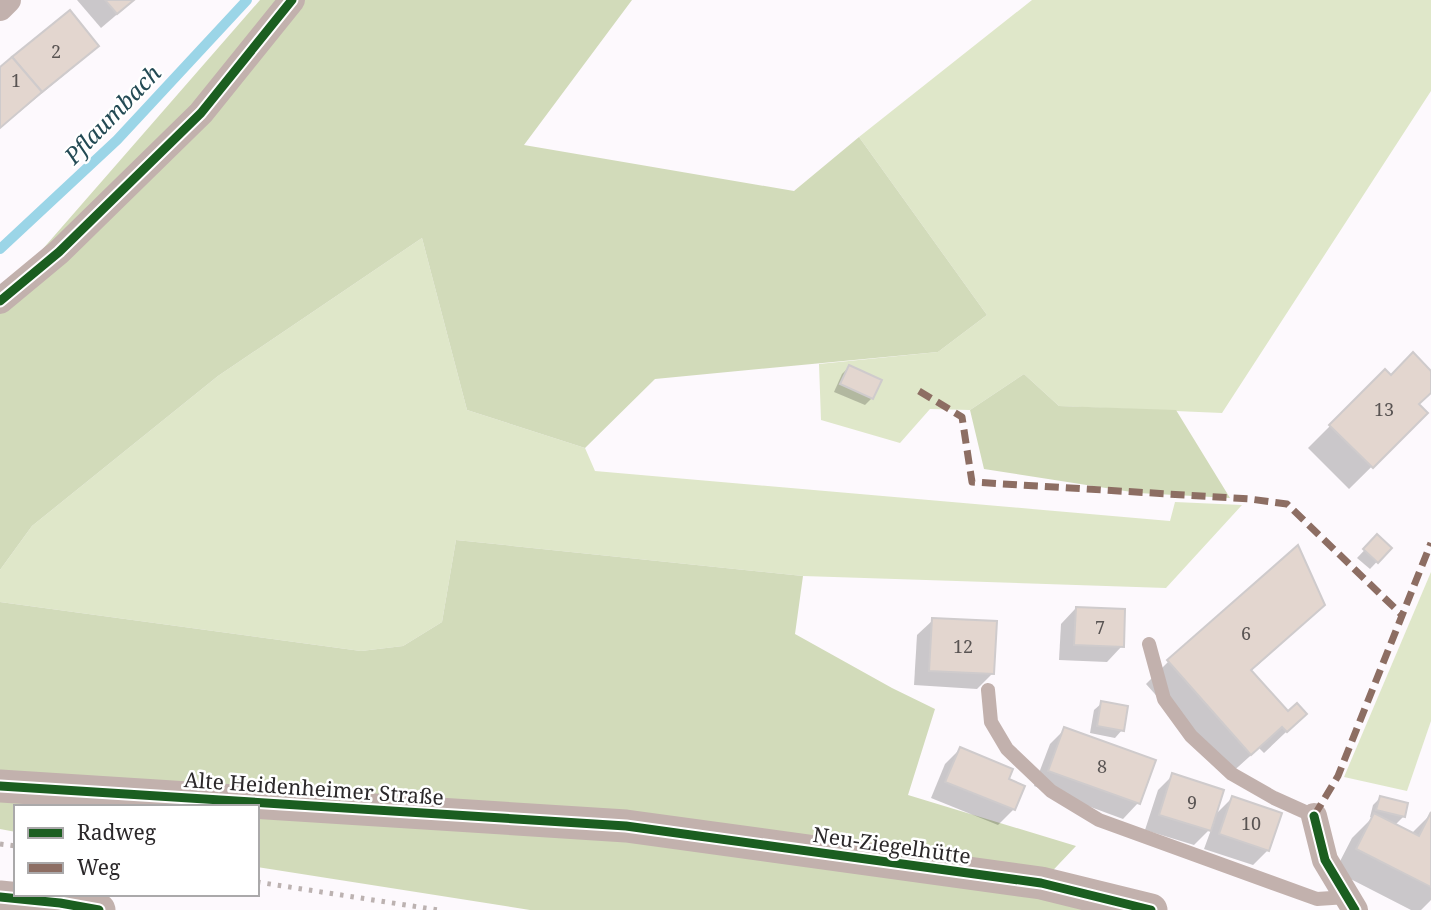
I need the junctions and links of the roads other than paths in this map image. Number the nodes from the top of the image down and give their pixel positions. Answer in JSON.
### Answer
{"nodes":[{"id":1,"x":8,"y":0,"type":"edge"},
{"id":2,"x":292,"y":0,"type":"edge"},
{"id":3,"x":0,"y":8,"type":"edge"},
{"id":4,"x":0,"y":301,"type":"edge"},
{"id":5,"x":1149,"y":644,"type":"dead end"},
{"id":6,"x":989,"y":690,"type":"dead end"},
{"id":7,"x":0,"y":786,"type":"edge"},
{"id":8,"x":1314,"y":816,"type":"joint"},
{"id":9,"x":626,"y":826,"type":"joint"},
{"id":10,"x":0,"y":897,"type":"edge"},
{"id":11,"x":1351,"y":903,"type":"edge"},
{"id":12,"x":99,"y":910,"type":"edge"},
{"id":13,"x":1151,"y":910,"type":"edge"}],
"edges":[{"from":1,"to":3,"type":"street"},
{"from":2,"to":4,"type":"street"},
{"from":5,"to":8,"type":"lane"},
{"from":6,"to":11,"type":"lane"},
{"from":7,"to":9,"type":"street","name":"Alte Heidenheimer Straße"},
{"from":8,"to":11,"type":"street"},
{"from":9,"to":13,"type":"street","name":"Neu-Ziegelhütte"},
{"from":10,"to":12,"type":"street"}]}
